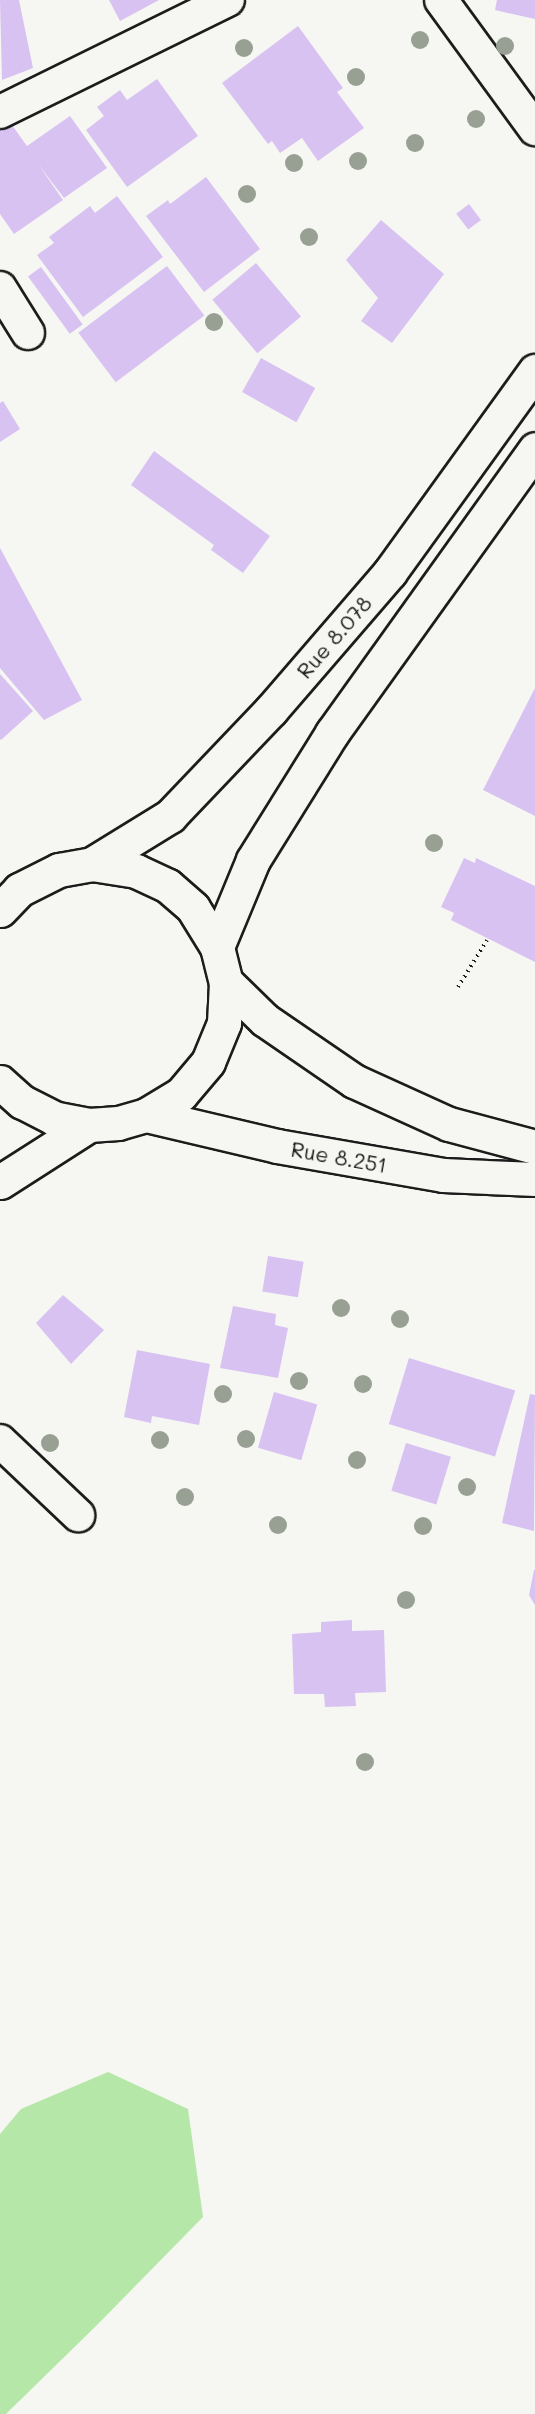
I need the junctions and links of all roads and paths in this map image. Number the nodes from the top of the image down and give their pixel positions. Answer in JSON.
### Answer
{"nodes":[{"id":1,"x":228,"y":0,"type":"edge"},
{"id":2,"x":441,"y":0,"type":"edge"},
{"id":3,"x":0,"y":112,"type":"edge"},
{"id":4,"x":535,"y":129,"type":"edge"},
{"id":5,"x":0,"y":288,"type":"edge"},
{"id":6,"x":28,"y":333,"type":"dead end"},
{"id":7,"x":535,"y":371,"type":"edge"},
{"id":8,"x":535,"y":449,"type":"edge"},
{"id":9,"x":92,"y":864,"type":"junction"},
{"id":10,"x":0,"y":909,"type":"edge"},
{"id":11,"x":487,"y":940,"type":"dead end"},
{"id":12,"x":217,"y":947,"type":"junction"},
{"id":13,"x":226,"y":982,"type":"junction"},
{"id":14,"x":458,"y":987,"type":"dead end"},
{"id":15,"x":0,"y":1082,"type":"edge"},
{"id":16,"x":146,"y":1115,"type":"junction"},
{"id":17,"x":89,"y":1125,"type":"junction"},
{"id":18,"x":535,"y":1147,"type":"edge"},
{"id":19,"x":535,"y":1179,"type":"edge"},
{"id":20,"x":0,"y":1182,"type":"edge"},
{"id":21,"x":0,"y":1441,"type":"edge"},
{"id":22,"x":78,"y":1515,"type":"dead end"}],
"edges":[{"from":1,"to":3,"type":"street"},
{"from":2,"to":4,"type":"street"},
{"from":5,"to":6,"type":"street"},
{"from":7,"to":9,"type":"highway","name":"Rue 8.078"},
{"from":8,"to":12,"type":"highway"},
{"from":9,"to":10,"type":"highway"},
{"from":9,"to":12,"type":"highway"},
{"from":11,"to":14,"type":"path"},
{"from":12,"to":13,"type":"highway"},
{"from":13,"to":16,"type":"highway"},
{"from":13,"to":18,"type":"highway"},
{"from":15,"to":17,"type":"highway"},
{"from":16,"to":17,"type":"highway"},
{"from":16,"to":19,"type":"highway","name":"Rue 8.251"},
{"from":17,"to":20,"type":"highway"},
{"from":21,"to":22,"type":"street"}]}
